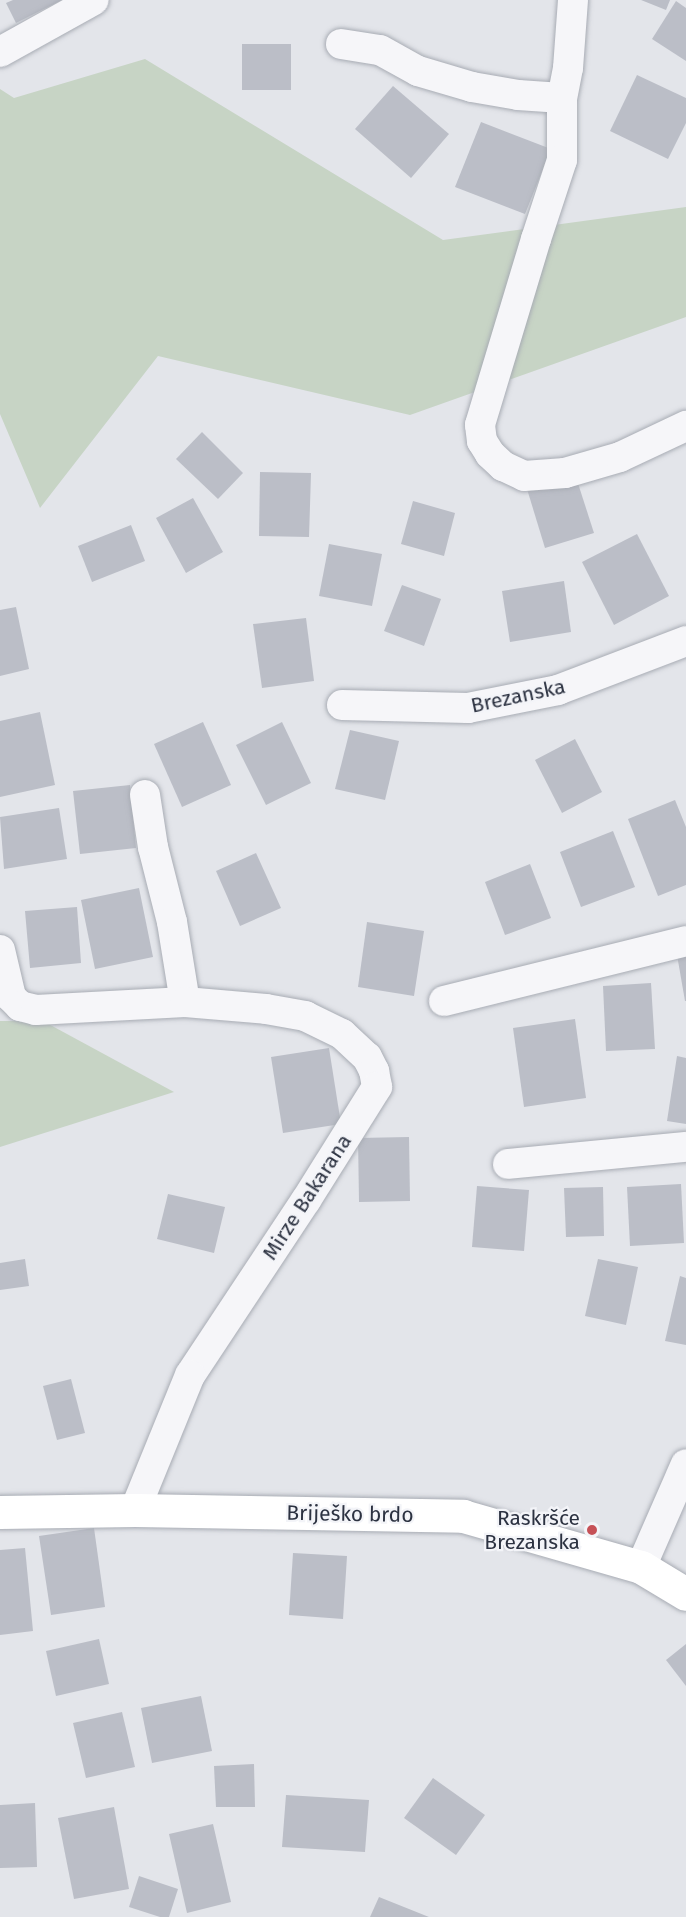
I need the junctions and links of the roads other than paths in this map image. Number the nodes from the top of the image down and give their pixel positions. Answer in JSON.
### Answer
{"nodes":[{"id":1,"x":94,"y":0,"type":"edge"},
{"id":2,"x":573,"y":0,"type":"edge"},
{"id":3,"x":341,"y":44,"type":"dead end"},
{"id":4,"x":0,"y":52,"type":"edge"},
{"id":5,"x":562,"y":98,"type":"junction"},
{"id":6,"x":686,"y":426,"type":"edge"},
{"id":7,"x":686,"y":641,"type":"edge"},
{"id":8,"x":342,"y":705,"type":"dead end"},
{"id":9,"x":145,"y":795,"type":"dead end"},
{"id":10,"x":686,"y":941,"type":"edge"},
{"id":11,"x":0,"y":950,"type":"edge"},
{"id":12,"x":444,"y":1001,"type":"dead end"},
{"id":13,"x":184,"y":1002,"type":"junction"},
{"id":14,"x":686,"y":1147,"type":"edge"},
{"id":15,"x":508,"y":1164,"type":"dead end"},
{"id":16,"x":686,"y":1464,"type":"edge"},
{"id":17,"x":135,"y":1510,"type":"junction"},
{"id":18,"x":0,"y":1512,"type":"edge"},
{"id":19,"x":641,"y":1567,"type":"junction"},
{"id":20,"x":686,"y":1594,"type":"edge"}],
"edges":[{"from":1,"to":4,"type":"street"},
{"from":2,"to":5,"type":"street"},
{"from":3,"to":5,"type":"street"},
{"from":5,"to":6,"type":"street"},
{"from":7,"to":8,"type":"street","name":"Brezanska"},
{"from":9,"to":13,"type":"street"},
{"from":10,"to":12,"type":"street"},
{"from":11,"to":13,"type":"street","name":"Mirze Bakarana"},
{"from":13,"to":17,"type":"street","name":"Mirze Bakarana"},
{"from":14,"to":15,"type":"street"},
{"from":16,"to":19,"type":"street"},
{"from":17,"to":18,"type":"street","name":"Briješko brdo"},
{"from":17,"to":19,"type":"street","name":"Briješko brdo"},
{"from":19,"to":20,"type":"street","name":"Briješko brdo"}]}
